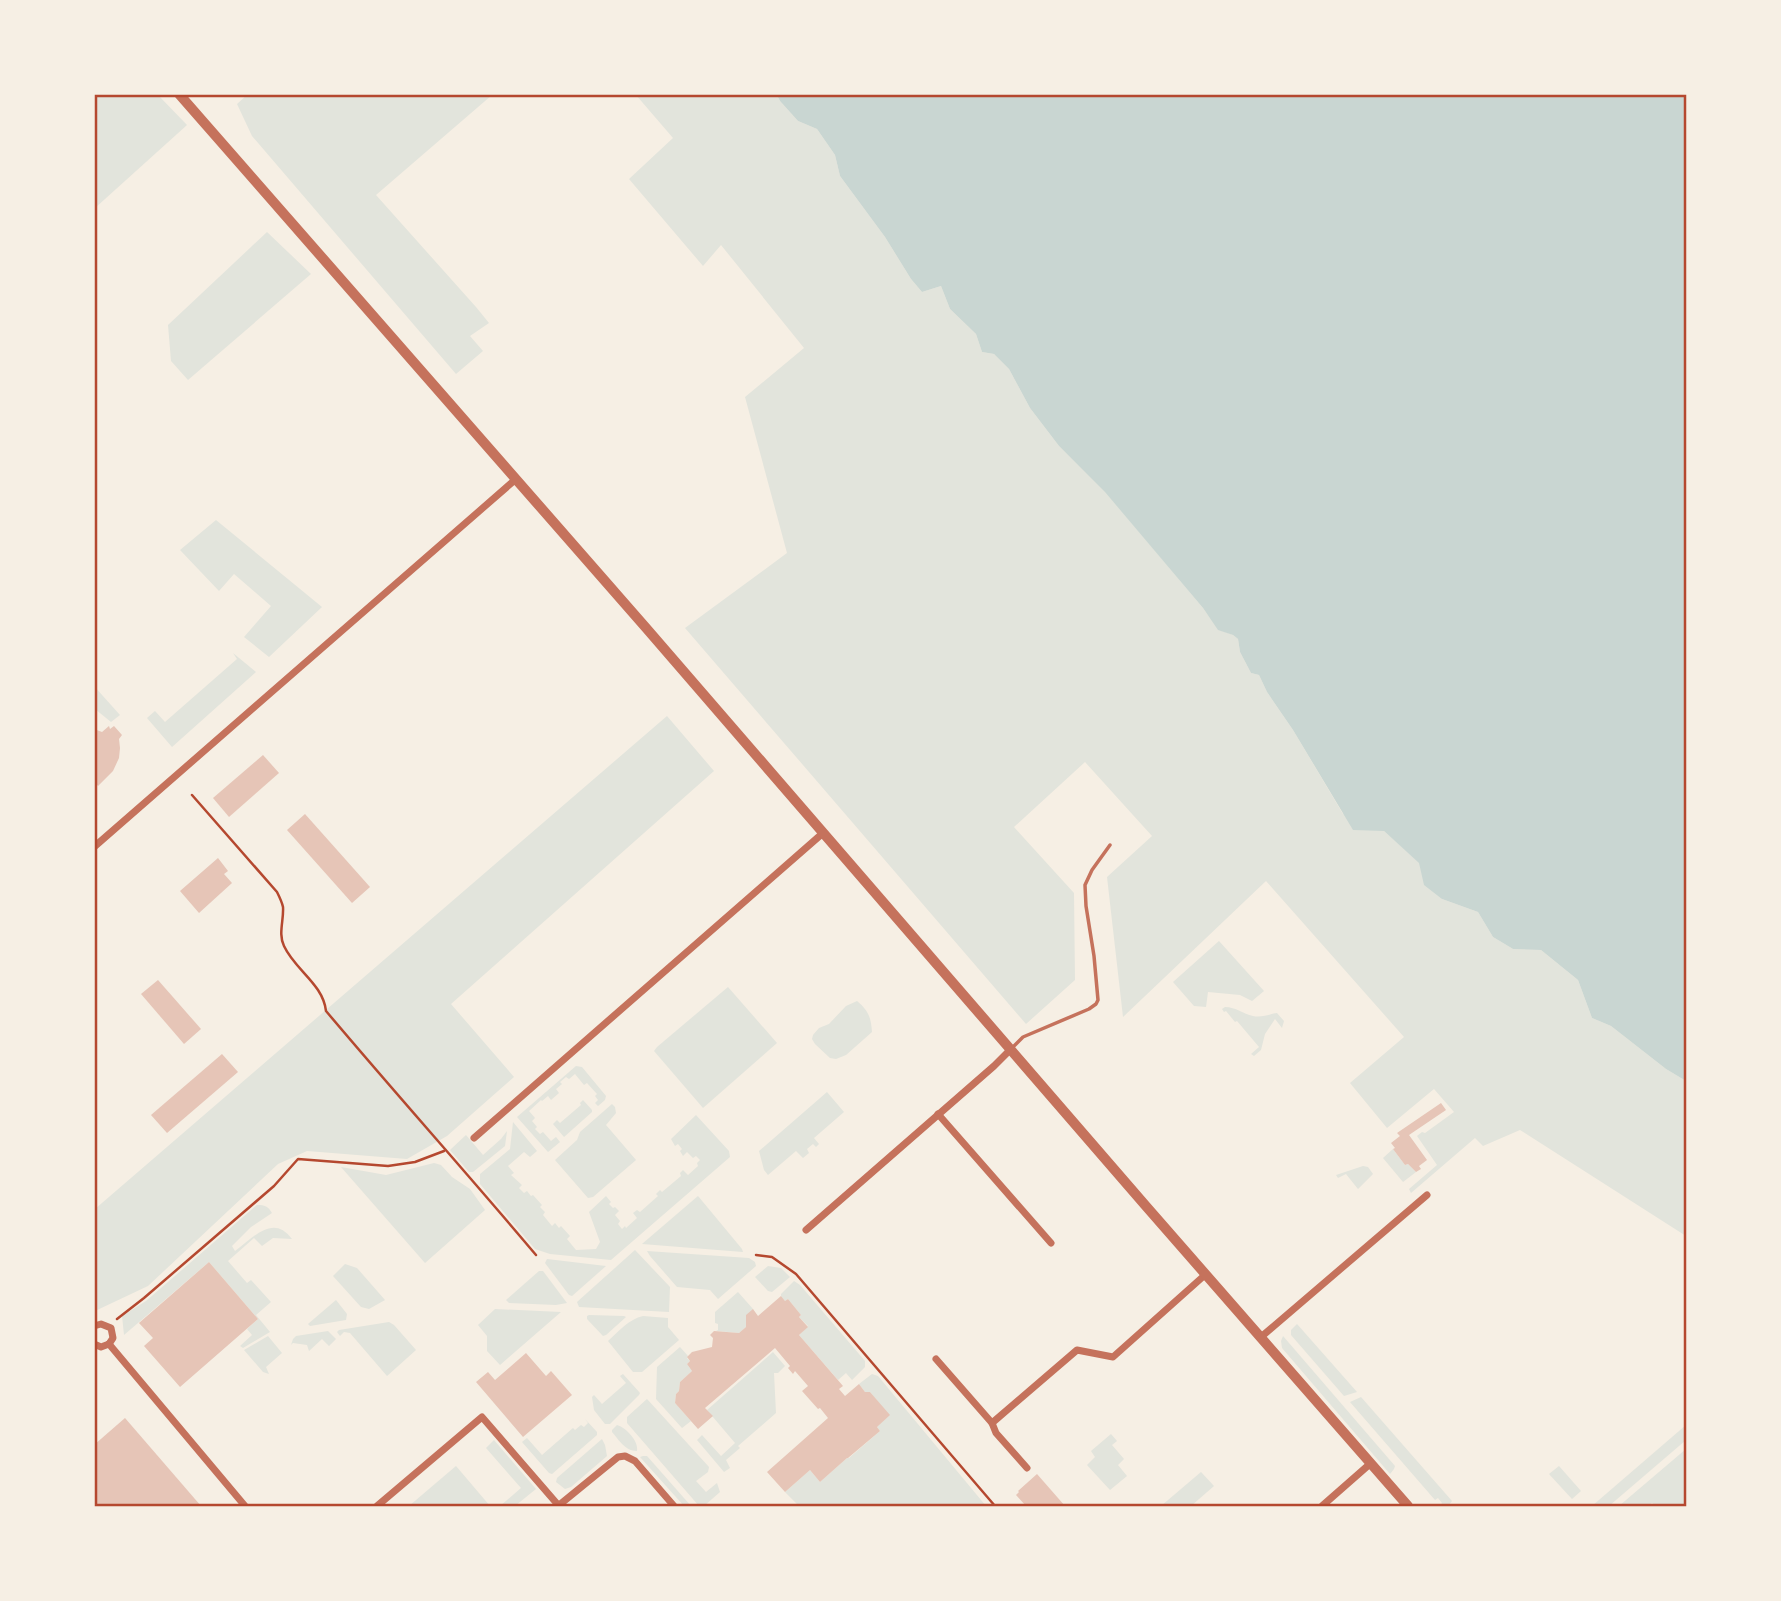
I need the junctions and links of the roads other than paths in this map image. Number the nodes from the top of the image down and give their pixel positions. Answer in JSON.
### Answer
{"nodes":[{"id":1,"x":179,"y":94,"type":"edge"},
{"id":2,"x":516,"y":479,"type":"junction"},
{"id":3,"x":823,"y":833,"type":"junction"},
{"id":4,"x":1110,"y":845,"type":"dead end"},
{"id":5,"x":94,"y":847,"type":"edge"},
{"id":6,"x":1011,"y":1049,"type":"junction"},
{"id":7,"x":938,"y":1114,"type":"junction"},
{"id":8,"x":474,"y":1138,"type":"dead end"},
{"id":9,"x":1427,"y":1195,"type":"dead end"},
{"id":10,"x":806,"y":1230,"type":"dead end"},
{"id":11,"x":1051,"y":1243,"type":"dead end"},
{"id":12,"x":1206,"y":1274,"type":"junction"},
{"id":13,"x":94,"y":1326,"type":"edge"},
{"id":14,"x":1261,"y":1337,"type":"junction"},
{"id":15,"x":94,"y":1344,"type":"edge"},
{"id":16,"x":109,"y":1344,"type":"junction"},
{"id":17,"x":936,"y":1359,"type":"dead end"},
{"id":18,"x":992,"y":1423,"type":"junction"},
{"id":19,"x":1371,"y":1463,"type":"junction"},
{"id":20,"x":1027,"y":1468,"type":"dead end"},
{"id":21,"x":558,"y":1506,"type":"edge"},
{"id":22,"x":244,"y":1507,"type":"edge"},
{"id":23,"x":377,"y":1507,"type":"edge"},
{"id":24,"x":674,"y":1507,"type":"edge"},
{"id":25,"x":1322,"y":1507,"type":"edge"},
{"id":26,"x":1408,"y":1507,"type":"edge"}],
"edges":[{"from":1,"to":2,"type":"street"},
{"from":2,"to":3,"type":"street"},
{"from":2,"to":5,"type":"street"},
{"from":3,"to":6,"type":"street"},
{"from":3,"to":8,"type":"street"},
{"from":4,"to":6,"type":"lane"},
{"from":6,"to":7,"type":"street"},
{"from":6,"to":12,"type":"street"},
{"from":7,"to":10,"type":"street"},
{"from":7,"to":11,"type":"street"},
{"from":9,"to":14,"type":"street"},
{"from":12,"to":14,"type":"street"},
{"from":12,"to":18,"type":"street"},
{"from":13,"to":16,"type":"street"},
{"from":14,"to":19,"type":"street"},
{"from":15,"to":16,"type":"street"},
{"from":16,"to":22,"type":"street"},
{"from":17,"to":18,"type":"street"},
{"from":18,"to":20,"type":"street"},
{"from":19,"to":25,"type":"street"},
{"from":19,"to":26,"type":"street"},
{"from":21,"to":23,"type":"street"},
{"from":21,"to":24,"type":"street"}]}
